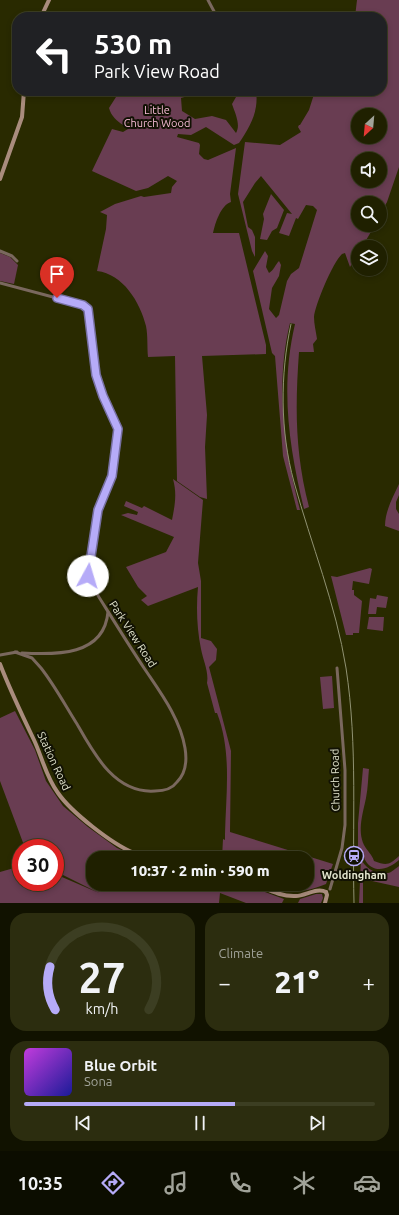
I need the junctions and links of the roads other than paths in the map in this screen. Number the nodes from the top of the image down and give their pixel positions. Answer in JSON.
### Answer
{"nodes":[{"id":1,"x":49,"y":0,"type":"edge"},
{"id":2,"x":208,"y":0,"type":"edge"},
{"id":3,"x":43,"y":12,"type":"edge"},
{"id":4,"x":214,"y":12,"type":"edge"},
{"id":5,"x":24,"y":96,"type":"edge"},
{"id":6,"x":0,"y":179,"type":"edge"},
{"id":7,"x":0,"y":251,"type":"edge"},
{"id":8,"x":17,"y":261,"type":"dead end"},
{"id":9,"x":0,"y":282,"type":"edge"},
{"id":10,"x":108,"y":612,"type":"junction"},
{"id":11,"x":15,"y":652,"type":"junction"},
{"id":12,"x":0,"y":655,"type":"edge"},
{"id":13,"x":0,"y":664,"type":"edge"},
{"id":14,"x":337,"y":668,"type":"dead end"},
{"id":15,"x":131,"y":851,"type":"edge"},
{"id":16,"x":328,"y":890,"type":"junction"},
{"id":17,"x":271,"y":891,"type":"edge"},
{"id":18,"x":325,"y":903,"type":"edge"}],
"edges":[{"from":1,"to":3,"type":"street"},
{"from":2,"to":4,"type":"street"},
{"from":5,"to":6,"type":"street"},
{"from":7,"to":8,"type":"street"},
{"from":9,"to":10,"type":"street","name":"Park View Road"},
{"from":10,"to":11,"type":"street"},
{"from":10,"to":11,"type":"street","name":"Park View Road"},
{"from":11,"to":12,"type":"street"},
{"from":13,"to":15,"type":"street","name":"Station Road"},
{"from":14,"to":16,"type":"street","name":"Church Road"},
{"from":16,"to":17,"type":"street"},
{"from":16,"to":18,"type":"street"}]}
